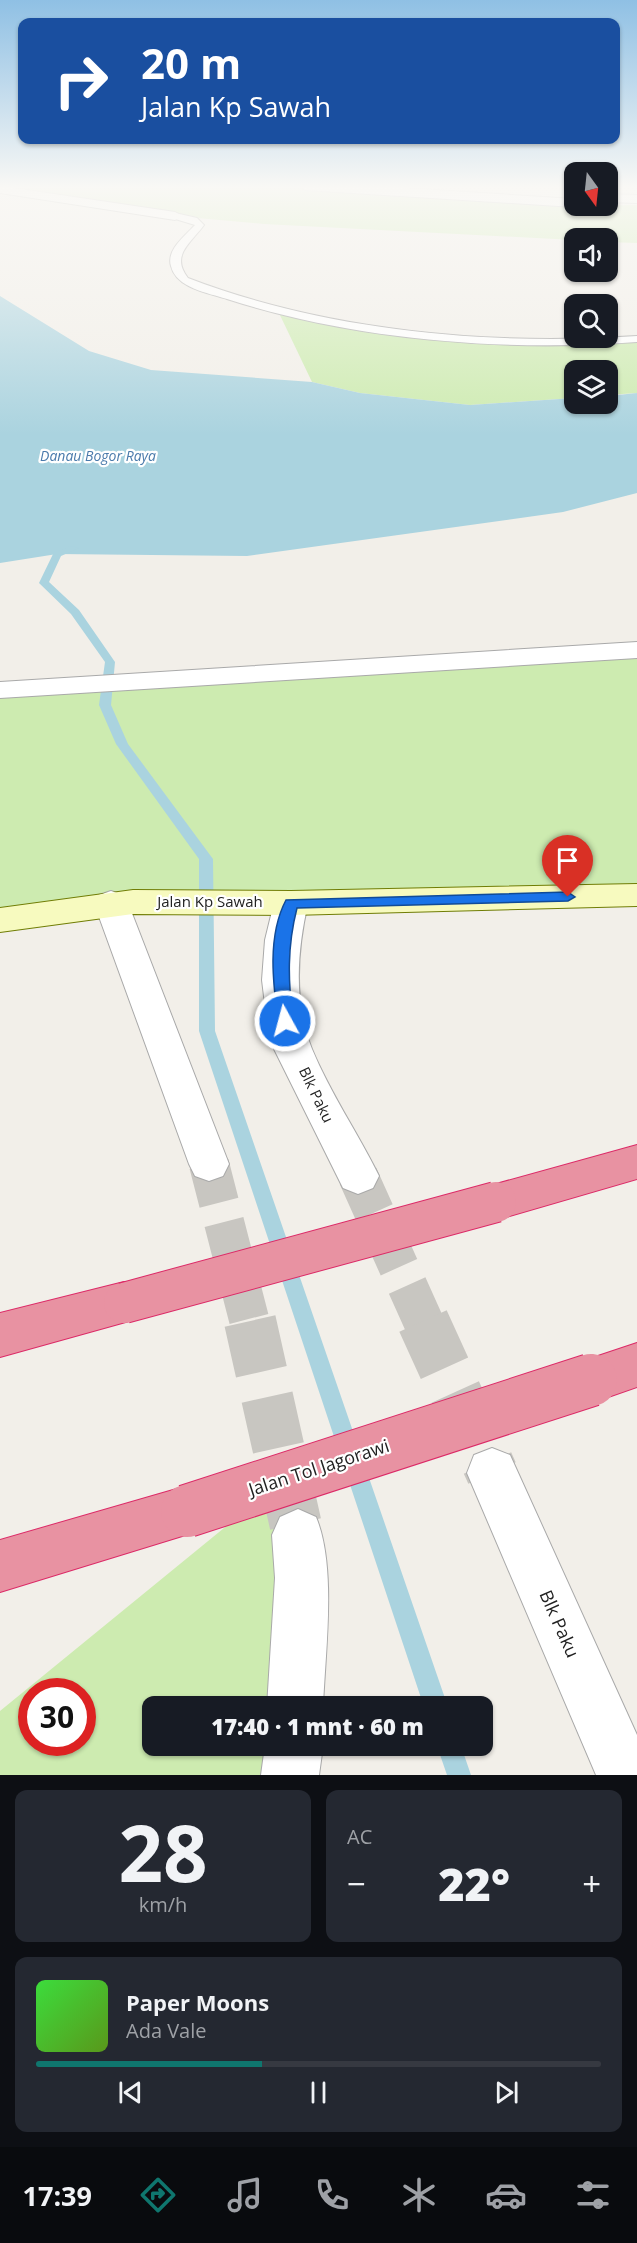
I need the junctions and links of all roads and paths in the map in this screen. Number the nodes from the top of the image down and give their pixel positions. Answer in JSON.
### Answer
{"nodes":[{"id":1,"x":175,"y":269,"type":"edge"},
{"id":2,"x":637,"y":339,"type":"edge"},
{"id":3,"x":637,"y":650,"type":"edge"},
{"id":4,"x":0,"y":690,"type":"edge"},
{"id":5,"x":637,"y":895,"type":"edge"},
{"id":6,"x":122,"y":902,"type":"junction"},
{"id":7,"x":275,"y":903,"type":"junction"},
{"id":8,"x":0,"y":920,"type":"edge"},
{"id":9,"x":637,"y":1162,"type":"edge"},
{"id":10,"x":209,"y":1164,"type":"tunnel mouth"},
{"id":11,"x":358,"y":1176,"type":"tunnel mouth"},
{"id":12,"x":0,"y":1335,"type":"edge"},
{"id":13,"x":637,"y":1365,"type":"edge"},
{"id":14,"x":492,"y":1473,"type":"tunnel mouth"},
{"id":15,"x":298,"y":1534,"type":"tunnel mouth"},
{"id":16,"x":0,"y":1566,"type":"edge"},
{"id":17,"x":296,"y":1696,"type":"edge"},
{"id":18,"x":293,"y":1756,"type":"edge"},
{"id":19,"x":290,"y":1775,"type":"edge"},
{"id":20,"x":626,"y":1775,"type":"edge"}],
"edges":[{"from":1,"to":2,"type":"lane"},
{"from":3,"to":4,"type":"street"},
{"from":5,"to":7,"type":"street","name":"Jalan Kp Sawah"},
{"from":6,"to":7,"type":"street","name":"Jalan Kp Sawah"},
{"from":6,"to":8,"type":"street","name":"Jalan Kp Sawah"},
{"from":6,"to":10,"type":"street"},
{"from":7,"to":11,"type":"street","name":"Blk Paku"},
{"from":9,"to":12,"type":"highway","bridge":true},
{"from":13,"to":16,"type":"highway","name":"Jalan Tol Jagorawi","bridge":true},
{"from":14,"to":20,"type":"street","name":"Blk Paku"},
{"from":15,"to":17,"type":"street"},
{"from":18,"to":19,"type":"street"}]}
